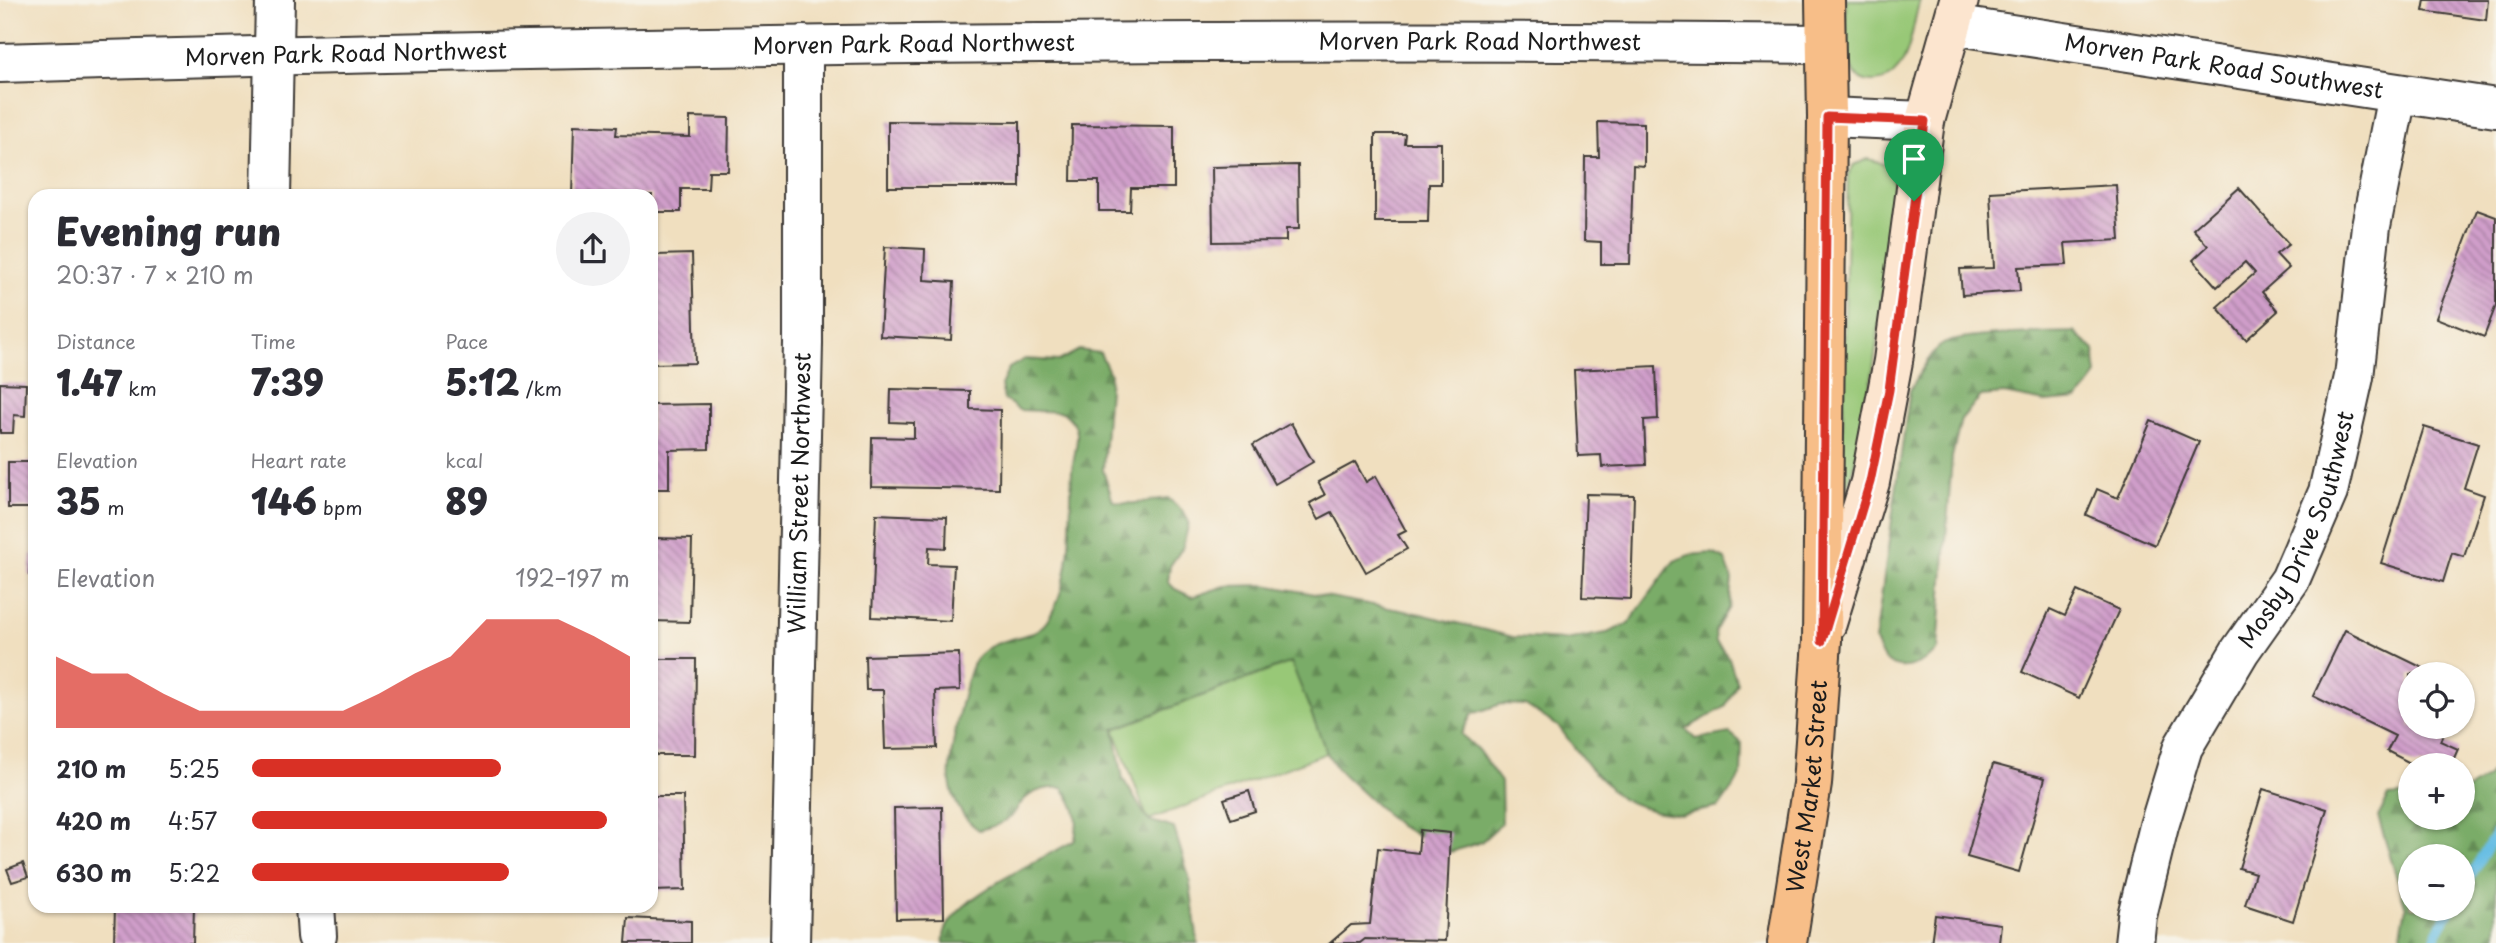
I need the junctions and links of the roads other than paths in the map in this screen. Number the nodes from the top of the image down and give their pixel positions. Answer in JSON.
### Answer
{"nodes":[{"id":1,"x":275,"y":0,"type":"edge"},
{"id":2,"x":1825,"y":0,"type":"edge"},
{"id":3,"x":1955,"y":13,"type":"edge"},
{"id":4,"x":1825,"y":44,"type":"junction"},
{"id":5,"x":803,"y":45,"type":"junction"},
{"id":6,"x":275,"y":57,"type":"junction"},
{"id":7,"x":0,"y":63,"type":"edge"},
{"id":8,"x":2397,"y":95,"type":"junction"},
{"id":9,"x":2496,"y":108,"type":"edge"},
{"id":10,"x":1827,"y":117,"type":"junction"},
{"id":11,"x":1925,"y":121,"type":"junction"},
{"id":12,"x":271,"y":189,"type":"edge"},
{"id":13,"x":1822,"y":641,"type":"junction"},
{"id":14,"x":790,"y":943,"type":"edge"},
{"id":15,"x":1787,"y":943,"type":"edge"},
{"id":16,"x":2133,"y":943,"type":"edge"}],
"edges":[{"from":1,"to":6,"type":"street"},
{"from":2,"to":4,"type":"main road","name":"West Market Street"},
{"from":3,"to":8,"type":"street","name":"Morven Park Road Southwest"},
{"from":3,"to":11,"type":"main road"},
{"from":4,"to":5,"type":"street","name":"Morven Park Road Northwest"},
{"from":4,"to":10,"type":"main road","name":"West Market Street"},
{"from":5,"to":6,"type":"street","name":"Morven Park Road Northwest"},
{"from":5,"to":14,"type":"street","name":"William Street Northwest"},
{"from":6,"to":7,"type":"street","name":"Morven Park Road Northwest"},
{"from":6,"to":12,"type":"street"},
{"from":8,"to":9,"type":"street","name":"Morven Park Road Southwest"},
{"from":8,"to":16,"type":"street","name":"Mosby Drive Southwest"},
{"from":10,"to":11,"type":"street"},
{"from":10,"to":13,"type":"main road","name":"West Market Street"},
{"from":11,"to":13,"type":"main road"},
{"from":13,"to":15,"type":"main road","name":"West Market Street"}]}
